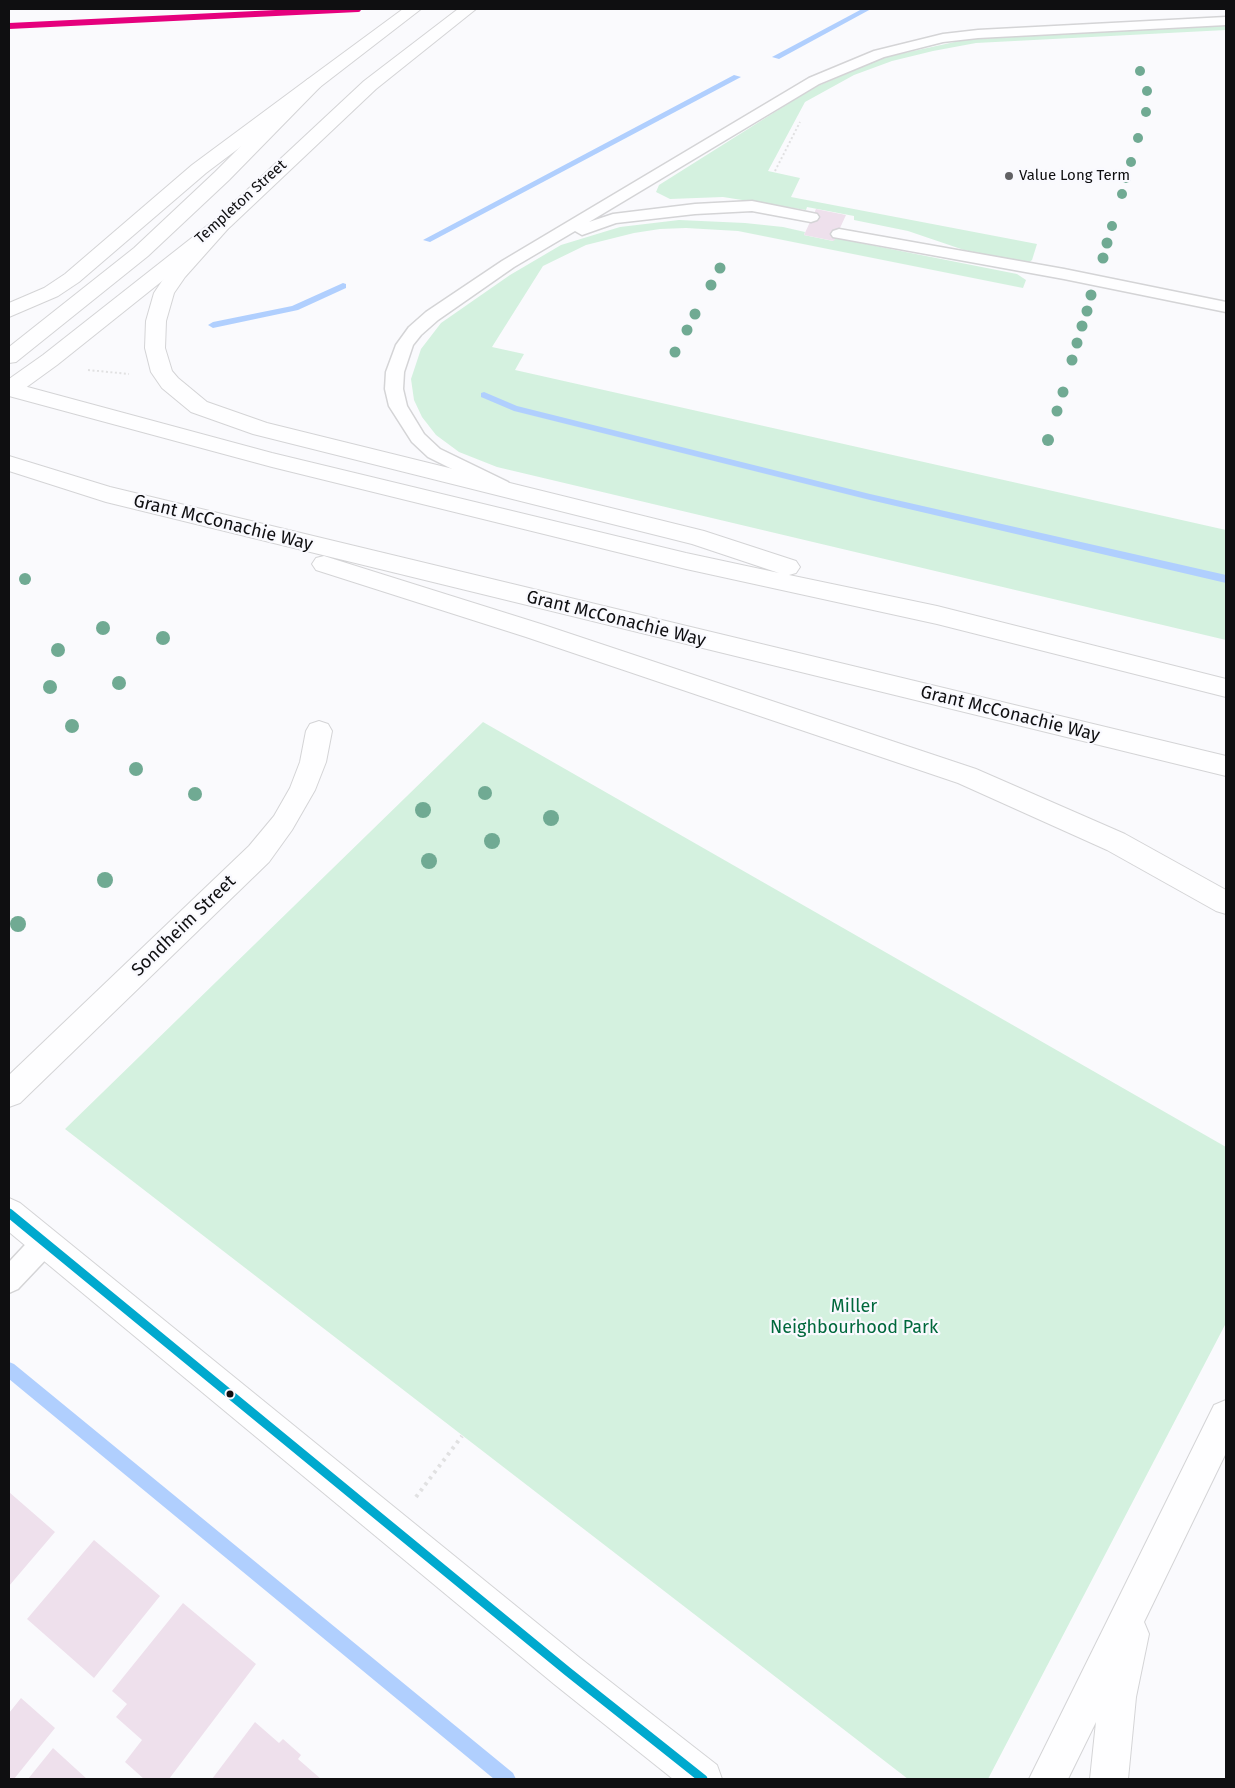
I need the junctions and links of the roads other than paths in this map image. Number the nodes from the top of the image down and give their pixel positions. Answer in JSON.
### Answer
{"nodes":[{"id":1,"x":413,"y":9,"type":"edge"},
{"id":2,"x":468,"y":9,"type":"edge"},
{"id":3,"x":1226,"y":20,"type":"edge"},
{"id":4,"x":314,"y":83,"type":"junction"},
{"id":5,"x":224,"y":222,"type":"junction"},
{"id":6,"x":808,"y":222,"type":"dead end"},
{"id":7,"x":841,"y":228,"type":"dead end"},
{"id":8,"x":541,"y":244,"type":"junction"},
{"id":9,"x":1226,"y":307,"type":"edge"},
{"id":10,"x":9,"y":311,"type":"edge"},
{"id":11,"x":9,"y":357,"type":"edge"},
{"id":12,"x":9,"y":389,"type":"edge"},
{"id":13,"x":9,"y":463,"type":"edge"},
{"id":14,"x":520,"y":493,"type":"junction"},
{"id":15,"x":106,"y":494,"type":"junction"},
{"id":16,"x":937,"y":615,"type":"junction"},
{"id":17,"x":1226,"y":688,"type":"edge"},
{"id":18,"x":319,"y":731,"type":"dead end"},
{"id":19,"x":1226,"y":766,"type":"edge"},
{"id":20,"x":1226,"y":903,"type":"edge"},
{"id":21,"x":9,"y":1094,"type":"edge"},
{"id":22,"x":9,"y":1213,"type":"edge"},
{"id":23,"x":44,"y":1242,"type":"junction"},
{"id":24,"x":9,"y":1280,"type":"edge"},
{"id":25,"x":1226,"y":1417,"type":"edge"},
{"id":26,"x":1153,"y":1566,"type":"junction"},
{"id":27,"x":703,"y":1779,"type":"edge"},
{"id":28,"x":1048,"y":1779,"type":"edge"},
{"id":29,"x":1109,"y":1779,"type":"edge"}],
"edges":[{"from":1,"to":4,"type":"main road","name":"Templeton Street"},
{"from":2,"to":5,"type":"main road","name":"Templeton Street"},
{"from":3,"to":8,"type":"lane"},
{"from":4,"to":10,"type":"main road"},
{"from":4,"to":11,"type":"main road","name":"Templeton Street"},
{"from":5,"to":12,"type":"main road","name":"Templeton Street"},
{"from":5,"to":14,"type":"main road"},
{"from":6,"to":8,"type":"lane"},
{"from":7,"to":9,"type":"lane"},
{"from":8,"to":14,"type":"lane"},
{"from":12,"to":16,"type":"main road"},
{"from":13,"to":15,"type":"main road","name":"Grant McConachie Way"},
{"from":14,"to":16,"type":"main road"},
{"from":15,"to":19,"type":"main road","name":"Grant McConachie Way"},
{"from":15,"to":20,"type":"main road"},
{"from":16,"to":17,"type":"main road"},
{"from":18,"to":21,"type":"main road","name":"Sondheim Street"},
{"from":22,"to":23,"type":"main road"},
{"from":23,"to":24,"type":"lane"},
{"from":23,"to":27,"type":"main road"},
{"from":25,"to":26,"type":"main road"},
{"from":26,"to":28,"type":"main road"},
{"from":26,"to":29,"type":"main road"}]}
